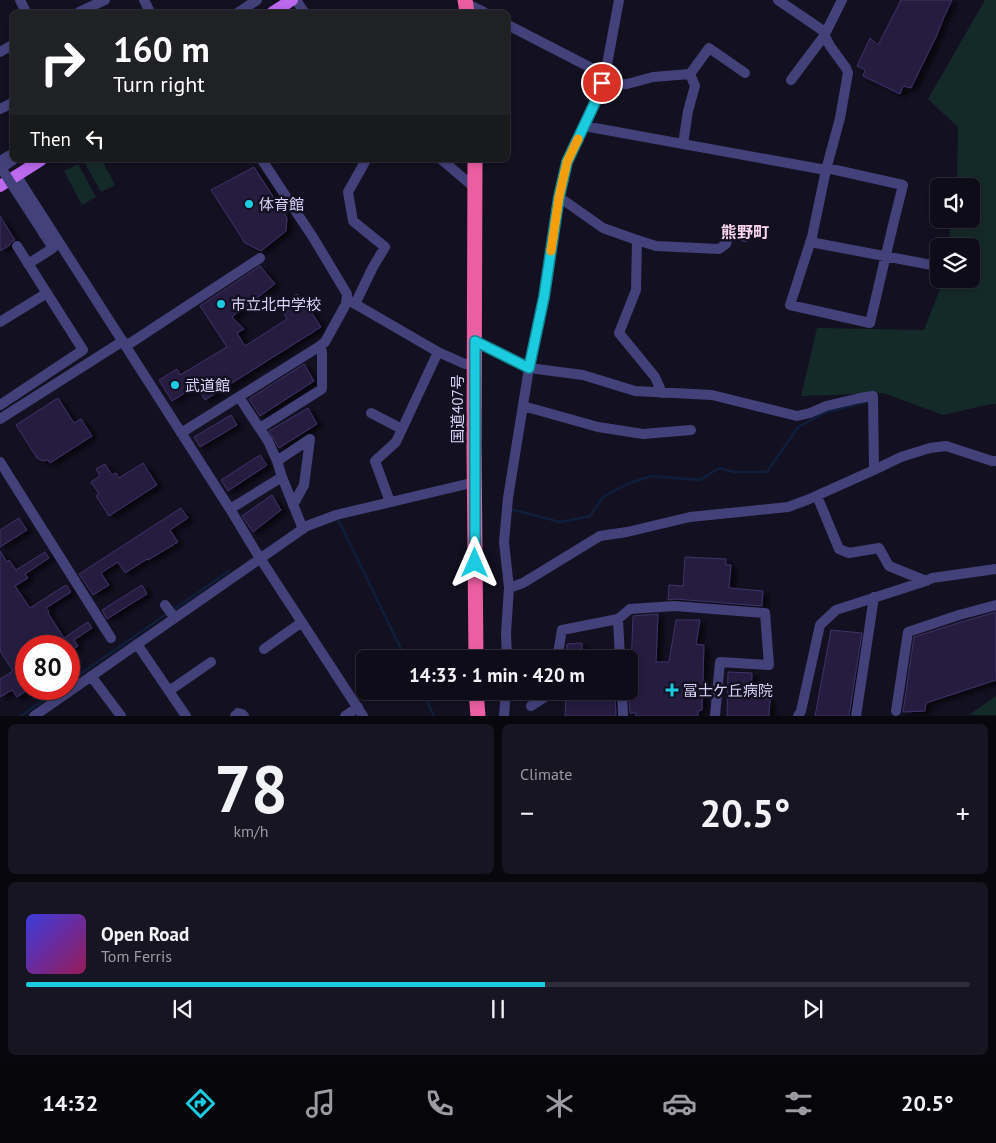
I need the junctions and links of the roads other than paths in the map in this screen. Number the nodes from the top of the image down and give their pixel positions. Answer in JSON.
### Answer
{"nodes":[{"id":1,"x":106,"y":0,"type":"edge"},
{"id":2,"x":256,"y":0,"type":"edge"},
{"id":3,"x":292,"y":0,"type":"edge"},
{"id":4,"x":619,"y":0,"type":"edge"},
{"id":5,"x":778,"y":0,"type":"edge"},
{"id":6,"x":842,"y":0,"type":"edge"},
{"id":7,"x":466,"y":5,"type":"edge"},
{"id":8,"x":84,"y":10,"type":"edge"},
{"id":9,"x":242,"y":10,"type":"edge"},
{"id":10,"x":275,"y":10,"type":"edge"},
{"id":11,"x":479,"y":10,"type":"edge"},
{"id":12,"x":510,"y":25,"type":"edge"},
{"id":13,"x":824,"y":36,"type":"junction"},
{"id":14,"x":690,"y":74,"type":"junction"},
{"id":15,"x":745,"y":74,"type":"dead end"},
{"id":16,"x":605,"y":75,"type":"junction"},
{"id":17,"x":791,"y":80,"type":"dead end"},
{"id":18,"x":602,"y":86,"type":"junction"},
{"id":19,"x":584,"y":126,"type":"junction"},
{"id":20,"x":683,"y":144,"type":"junction"},
{"id":21,"x":10,"y":162,"type":"edge"},
{"id":22,"x":37,"y":162,"type":"edge"},
{"id":23,"x":265,"y":162,"type":"edge"},
{"id":24,"x":365,"y":162,"type":"edge"},
{"id":25,"x":444,"y":162,"type":"edge"},
{"id":26,"x":476,"y":162,"type":"edge"},
{"id":27,"x":827,"y":169,"type":"junction"},
{"id":28,"x":16,"y":175,"type":"junction"},
{"id":29,"x":0,"y":186,"type":"edge"},
{"id":30,"x":476,"y":189,"type":"junction"},
{"id":31,"x":559,"y":197,"type":"junction"},
{"id":32,"x":745,"y":236,"type":"dead end"},
{"id":33,"x":637,"y":240,"type":"junction"},
{"id":34,"x":810,"y":242,"type":"junction"},
{"id":35,"x":17,"y":246,"type":"dead end"},
{"id":36,"x":885,"y":256,"type":"junction"},
{"id":37,"x":260,"y":258,"type":"dead end"},
{"id":38,"x":28,"y":264,"type":"junction"},
{"id":39,"x":930,"y":265,"type":"edge"},
{"id":40,"x":46,"y":293,"type":"junction"},
{"id":41,"x":351,"y":302,"type":"junction"},
{"id":42,"x":0,"y":322,"type":"edge"},
{"id":43,"x":475,"y":341,"type":"junction"},
{"id":44,"x":124,"y":343,"type":"junction"},
{"id":45,"x":320,"y":346,"type":"junction"},
{"id":46,"x":438,"y":352,"type":"junction"},
{"id":47,"x":475,"y":364,"type":"junction"},
{"id":48,"x":529,"y":368,"type":"junction"},
{"id":49,"x":662,"y":393,"type":"junction"},
{"id":50,"x":239,"y":397,"type":"junction"},
{"id":51,"x":0,"y":405,"type":"edge"},
{"id":52,"x":523,"y":406,"type":"junction"},
{"id":53,"x":371,"y":413,"type":"dead end"},
{"id":54,"x":0,"y":419,"type":"edge"},
{"id":55,"x":260,"y":428,"type":"junction"},
{"id":56,"x":402,"y":429,"type":"junction"},
{"id":57,"x":691,"y":430,"type":"dead end"},
{"id":58,"x":181,"y":433,"type":"junction"},
{"id":59,"x":277,"y":461,"type":"junction"},
{"id":60,"x":996,"y":461,"type":"edge"},
{"id":61,"x":0,"y":462,"type":"edge"},
{"id":62,"x":874,"y":470,"type":"junction"},
{"id":63,"x":282,"y":477,"type":"junction"},
{"id":64,"x":475,"y":483,"type":"junction"},
{"id":65,"x":817,"y":496,"type":"junction"},
{"id":66,"x":390,"y":502,"type":"junction"},
{"id":67,"x":294,"y":506,"type":"junction"},
{"id":68,"x":230,"y":509,"type":"junction"},
{"id":69,"x":303,"y":529,"type":"junction"},
{"id":70,"x":260,"y":558,"type":"junction"},
{"id":71,"x":996,"y":569,"type":"edge"},
{"id":72,"x":926,"y":581,"type":"junction"},
{"id":73,"x":509,"y":588,"type":"junction"},
{"id":74,"x":874,"y":597,"type":"junction"},
{"id":75,"x":165,"y":605,"type":"dead end"},
{"id":76,"x":996,"y":605,"type":"edge"},
{"id":77,"x":175,"y":618,"type":"junction"},
{"id":78,"x":618,"y":619,"type":"junction"},
{"id":79,"x":302,"y":622,"type":"junction"},
{"id":80,"x":111,"y":638,"type":"dead end"},
{"id":81,"x":137,"y":644,"type":"junction"},
{"id":82,"x":264,"y":649,"type":"dead end"},
{"id":83,"x":476,"y":650,"type":"edge"},
{"id":84,"x":507,"y":650,"type":"edge"},
{"id":85,"x":559,"y":650,"type":"edge"},
{"id":86,"x":620,"y":650,"type":"edge"},
{"id":87,"x":211,"y":662,"type":"dead end"},
{"id":88,"x":91,"y":676,"type":"junction"},
{"id":89,"x":169,"y":691,"type":"junction"},
{"id":90,"x":477,"y":700,"type":"edge"},
{"id":91,"x":505,"y":700,"type":"edge"},
{"id":92,"x":539,"y":700,"type":"edge"},
{"id":93,"x":622,"y":700,"type":"edge"},
{"id":94,"x":531,"y":706,"type":"dead end"},
{"id":95,"x":360,"y":711,"type":"edge"},
{"id":96,"x":896,"y":711,"type":"dead end"},
{"id":97,"x":34,"y":716,"type":"edge"},
{"id":98,"x":121,"y":716,"type":"edge"},
{"id":99,"x":186,"y":716,"type":"edge"},
{"id":100,"x":234,"y":716,"type":"edge"},
{"id":101,"x":244,"y":716,"type":"edge"},
{"id":102,"x":345,"y":716,"type":"edge"},
{"id":103,"x":478,"y":716,"type":"edge"},
{"id":104,"x":504,"y":716,"type":"edge"},
{"id":105,"x":623,"y":716,"type":"edge"},
{"id":106,"x":714,"y":716,"type":"edge"},
{"id":107,"x":798,"y":716,"type":"edge"},
{"id":108,"x":856,"y":716,"type":"edge"}],
"edges":[{"from":1,"to":8,"type":"street"},
{"from":2,"to":9,"type":"street"},
{"from":3,"to":10,"type":"main road"},
{"from":4,"to":16,"type":"street"},
{"from":5,"to":13,"type":"street"},
{"from":6,"to":13,"type":"street"},
{"from":7,"to":11,"type":"street"},
{"from":12,"to":16,"type":"street"},
{"from":13,"to":17,"type":"street"},
{"from":13,"to":27,"type":"street"},
{"from":14,"to":15,"type":"street"},
{"from":14,"to":18,"type":"street"},
{"from":14,"to":20,"type":"street"},
{"from":16,"to":18,"type":"street"},
{"from":18,"to":19,"type":"street"},
{"from":19,"to":20,"type":"street"},
{"from":19,"to":31,"type":"street"},
{"from":20,"to":27,"type":"street"},
{"from":21,"to":38,"type":"street","bridge":true},
{"from":22,"to":28,"type":"main road"},
{"from":23,"to":41,"type":"street"},
{"from":24,"to":41,"type":"street"},
{"from":25,"to":30,"type":"street"},
{"from":26,"to":30,"type":"highway","name":"国道407号"},
{"from":27,"to":34,"type":"street"},
{"from":27,"to":36,"type":"street"},
{"from":28,"to":29,"type":"main road"},
{"from":28,"to":44,"type":"street"},
{"from":30,"to":43,"type":"highway","name":"国道407号"},
{"from":31,"to":33,"type":"street"},
{"from":31,"to":48,"type":"street"},
{"from":32,"to":33,"type":"street"},
{"from":33,"to":49,"type":"street"},
{"from":34,"to":36,"type":"street"},
{"from":34,"to":36,"type":"street"},
{"from":35,"to":38,"type":"street"},
{"from":36,"to":39,"type":"street"},
{"from":37,"to":44,"type":"street"},
{"from":38,"to":40,"type":"street"},
{"from":40,"to":42,"type":"street"},
{"from":40,"to":51,"type":"street"},
{"from":41,"to":45,"type":"street"},
{"from":41,"to":46,"type":"street"},
{"from":43,"to":47,"type":"highway","name":"国道407号"},
{"from":43,"to":48,"type":"street"},
{"from":44,"to":54,"type":"street"},
{"from":44,"to":58,"type":"street"},
{"from":45,"to":50,"type":"street"},
{"from":45,"to":55,"type":"street"},
{"from":46,"to":47,"type":"street"},
{"from":46,"to":56,"type":"street"},
{"from":47,"to":64,"type":"highway","name":"国道407号"},
{"from":48,"to":49,"type":"street"},
{"from":48,"to":52,"type":"street"},
{"from":49,"to":62,"type":"street"},
{"from":50,"to":55,"type":"street"},
{"from":50,"to":58,"type":"street"},
{"from":52,"to":57,"type":"street"},
{"from":52,"to":73,"type":"street"},
{"from":53,"to":56,"type":"street"},
{"from":55,"to":59,"type":"street"},
{"from":56,"to":66,"type":"street"},
{"from":58,"to":68,"type":"street"},
{"from":59,"to":63,"type":"street"},
{"from":59,"to":67,"type":"street"},
{"from":60,"to":62,"type":"street"},
{"from":61,"to":80,"type":"street"},
{"from":62,"to":65,"type":"street"},
{"from":63,"to":67,"type":"street"},
{"from":63,"to":68,"type":"street"},
{"from":64,"to":66,"type":"street"},
{"from":64,"to":83,"type":"highway","name":"国道407号"},
{"from":65,"to":72,"type":"street"},
{"from":65,"to":73,"type":"street"},
{"from":66,"to":69,"type":"street"},
{"from":67,"to":69,"type":"street"},
{"from":68,"to":70,"type":"street"},
{"from":69,"to":70,"type":"street"},
{"from":70,"to":77,"type":"street"},
{"from":70,"to":79,"type":"street"},
{"from":71,"to":72,"type":"street"},
{"from":72,"to":74,"type":"street"},
{"from":73,"to":84,"type":"street"},
{"from":74,"to":107,"type":"street"},
{"from":74,"to":108,"type":"street"},
{"from":75,"to":77,"type":"street"},
{"from":76,"to":96,"type":"street"},
{"from":77,"to":81,"type":"street"},
{"from":78,"to":85,"type":"street"},
{"from":78,"to":86,"type":"street"},
{"from":78,"to":106,"type":"street"},
{"from":79,"to":82,"type":"street"},
{"from":79,"to":95,"type":"street"},
{"from":81,"to":88,"type":"street"},
{"from":81,"to":89,"type":"street"},
{"from":87,"to":89,"type":"street"},
{"from":88,"to":97,"type":"street"},
{"from":88,"to":98,"type":"street"},
{"from":89,"to":99,"type":"street"},
{"from":90,"to":103,"type":"highway"},
{"from":91,"to":104,"type":"street"},
{"from":92,"to":94,"type":"street"},
{"from":93,"to":105,"type":"street"},
{"from":95,"to":102,"type":"street"},
{"from":100,"to":101,"type":"street"}]}
